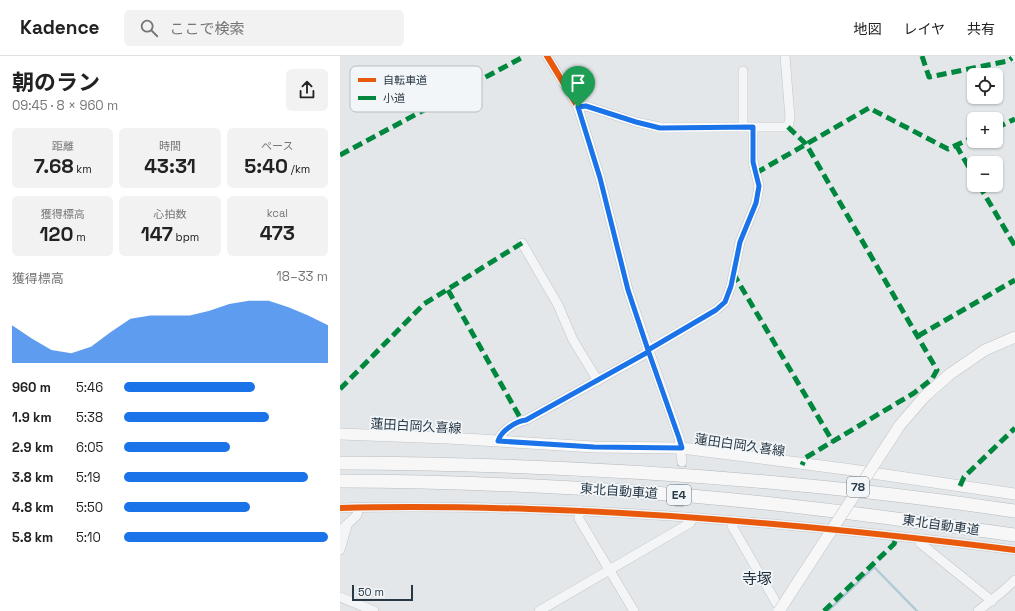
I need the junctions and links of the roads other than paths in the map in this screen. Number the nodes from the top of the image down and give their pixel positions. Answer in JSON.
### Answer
{"nodes":[{"id":1,"x":547,"y":56,"type":"edge"},
{"id":2,"x":785,"y":56,"type":"edge"},
{"id":3,"x":1012,"y":56,"type":"edge"},
{"id":4,"x":1015,"y":57,"type":"edge"},
{"id":5,"x":743,"y":71,"type":"dead end"},
{"id":6,"x":578,"y":107,"type":"junction"},
{"id":7,"x":748,"y":127,"type":"junction"},
{"id":8,"x":522,"y":244,"type":"dead end"},
{"id":9,"x":1015,"y":337,"type":"edge"},
{"id":10,"x":648,"y":351,"type":"junction"},
{"id":11,"x":598,"y":381,"type":"junction"},
{"id":12,"x":340,"y":434,"type":"edge"},
{"id":13,"x":498,"y":441,"type":"junction"},
{"id":14,"x":682,"y":448,"type":"junction"},
{"id":15,"x":682,"y":462,"type":"tunnel mouth"},
{"id":16,"x":340,"y":463,"type":"edge"},
{"id":17,"x":340,"y":481,"type":"edge"},
{"id":18,"x":1015,"y":494,"type":"edge"},
{"id":19,"x":340,"y":508,"type":"edge"},
{"id":20,"x":359,"y":508,"type":"junction"},
{"id":21,"x":578,"y":511,"type":"junction"},
{"id":22,"x":1015,"y":511,"type":"edge"},
{"id":23,"x":693,"y":518,"type":"junction"},
{"id":24,"x":732,"y":520,"type":"junction"},
{"id":25,"x":343,"y":528,"type":"edge"},
{"id":26,"x":1015,"y":535,"type":"edge"},
{"id":27,"x":920,"y":538,"type":"junction"},
{"id":28,"x":340,"y":550,"type":"edge"},
{"id":29,"x":1015,"y":550,"type":"edge"},
{"id":30,"x":610,"y":570,"type":"junction"},
{"id":31,"x":1015,"y":580,"type":"edge"},
{"id":32,"x":340,"y":597,"type":"edge"},
{"id":33,"x":992,"y":601,"type":"junction"},
{"id":34,"x":374,"y":611,"type":"edge"},
{"id":35,"x":539,"y":611,"type":"edge"},
{"id":36,"x":634,"y":611,"type":"edge"},
{"id":37,"x":780,"y":611,"type":"edge"},
{"id":38,"x":978,"y":611,"type":"edge"}],
"edges":[{"from":1,"to":6,"type":"street"},
{"from":2,"to":7,"type":"street"},
{"from":3,"to":4,"type":"street"},
{"from":5,"to":7,"type":"street"},
{"from":6,"to":7,"type":"street"},
{"from":6,"to":10,"type":"street"},
{"from":7,"to":10,"type":"street"},
{"from":8,"to":11,"type":"street"},
{"from":9,"to":37,"type":"main road","number":"78","bridge":true},
{"from":10,"to":11,"type":"street"},
{"from":10,"to":14,"type":"street"},
{"from":11,"to":13,"type":"street"},
{"from":12,"to":13,"type":"main road","name":"蓮田白岡久喜線"},
{"from":13,"to":14,"type":"main road","name":"蓮田白岡久喜線"},
{"from":14,"to":15,"type":"street"},
{"from":14,"to":18,"type":"main road","name":"蓮田白岡久喜線"},
{"from":16,"to":22,"type":"highway","name":"東北自動車道","number":"E4"},
{"from":17,"to":26,"type":"highway","name":"東北自動車道","number":"E4"},
{"from":19,"to":20,"type":"street"},
{"from":20,"to":21,"type":"street"},
{"from":20,"to":25,"type":"street"},
{"from":21,"to":23,"type":"street"},
{"from":21,"to":30,"type":"street"},
{"from":23,"to":24,"type":"street"},
{"from":23,"to":30,"type":"street"},
{"from":24,"to":27,"type":"street"},
{"from":24,"to":37,"type":"street"},
{"from":25,"to":28,"type":"street"},
{"from":27,"to":29,"type":"street"},
{"from":27,"to":33,"type":"street"},
{"from":30,"to":35,"type":"street"},
{"from":30,"to":36,"type":"street"},
{"from":31,"to":33,"type":"street"},
{"from":32,"to":34,"type":"street"},
{"from":33,"to":38,"type":"street"}]}
